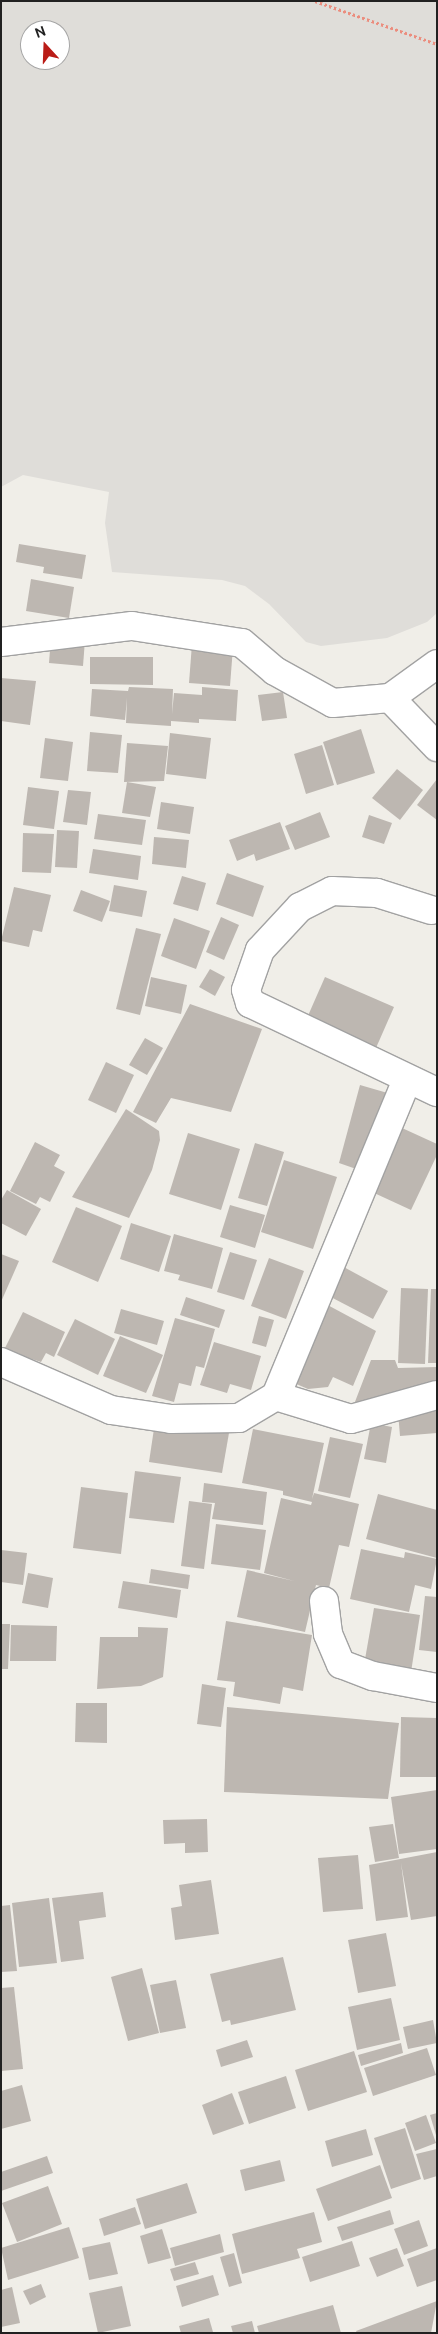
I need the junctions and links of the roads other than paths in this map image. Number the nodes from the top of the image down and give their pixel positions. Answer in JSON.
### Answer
{"nodes":[{"id":1,"x":1,"y":642,"type":"edge"},
{"id":2,"x":437,"y":664,"type":"edge"},
{"id":3,"x":390,"y":698,"type":"junction"},
{"id":4,"x":437,"y":747,"type":"edge"},
{"id":5,"x":431,"y":910,"type":"dead end"},
{"id":6,"x":407,"y":1080,"type":"junction"},
{"id":7,"x":437,"y":1092,"type":"edge"},
{"id":8,"x":1,"y":1362,"type":"edge"},
{"id":9,"x":437,"y":1395,"type":"edge"},
{"id":10,"x":276,"y":1396,"type":"junction"},
{"id":11,"x":324,"y":1601,"type":"dead end"},
{"id":12,"x":437,"y":1688,"type":"edge"}],
"edges":[{"from":1,"to":3,"type":"street"},
{"from":2,"to":3,"type":"street"},
{"from":3,"to":4,"type":"street"},
{"from":5,"to":6,"type":"street"},
{"from":6,"to":7,"type":"street"},
{"from":6,"to":10,"type":"street"},
{"from":8,"to":10,"type":"street"},
{"from":9,"to":10,"type":"street"},
{"from":11,"to":12,"type":"street"}]}
